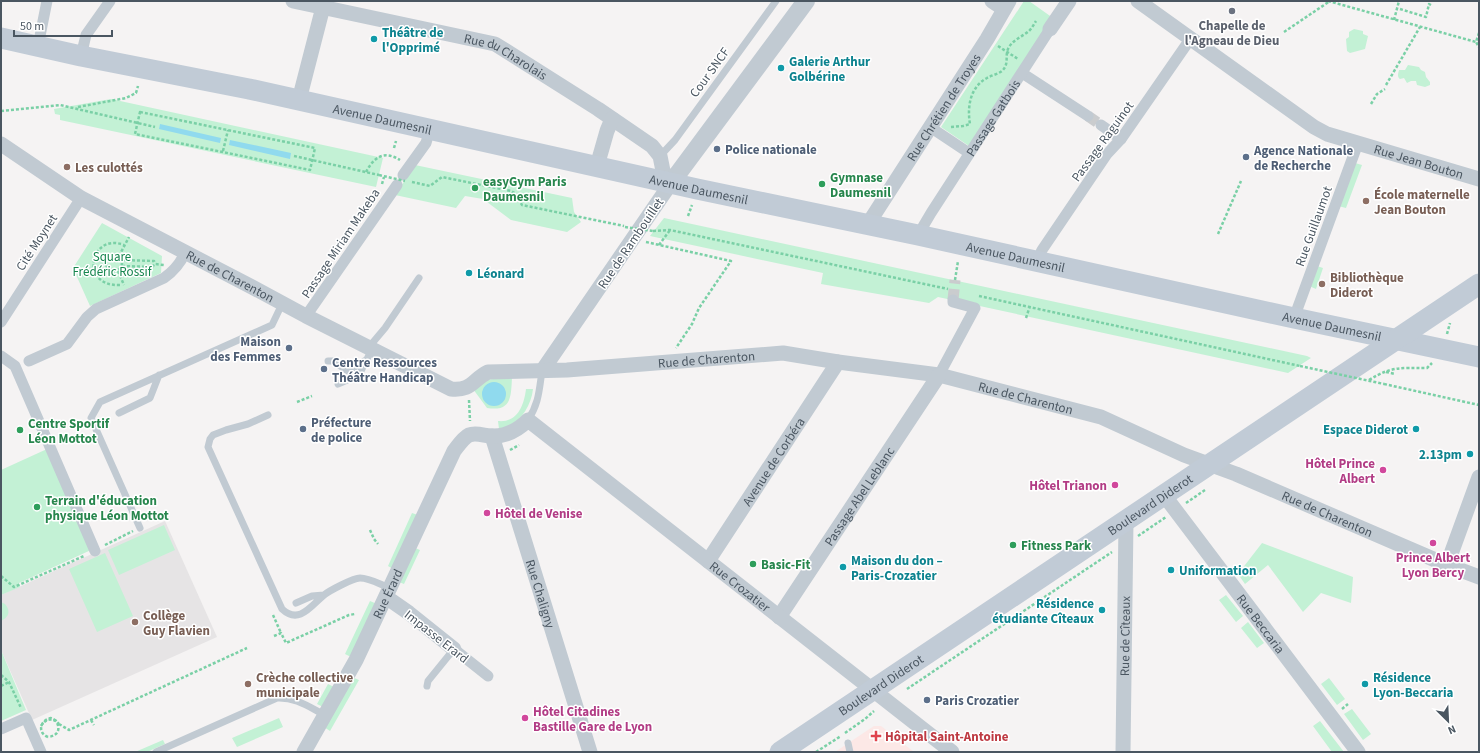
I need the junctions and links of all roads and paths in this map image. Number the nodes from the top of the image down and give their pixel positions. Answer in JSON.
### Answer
{"nodes":[{"id":1,"x":47,"y":1,"type":"edge"},
{"id":2,"x":110,"y":1,"type":"edge"},
{"id":3,"x":293,"y":1,"type":"edge"},
{"id":4,"x":776,"y":1,"type":"edge"},
{"id":5,"x":806,"y":1,"type":"edge"},
{"id":6,"x":1068,"y":1,"type":"edge"},
{"id":7,"x":1138,"y":1,"type":"edge"},
{"id":8,"x":1329,"y":1,"type":"edge"},
{"id":9,"x":1399,"y":1,"type":"edge"},
{"id":10,"x":1002,"y":4,"type":"edge"},
{"id":11,"x":323,"y":7,"type":"junction"},
{"id":12,"x":1400,"y":9,"type":"dead end"},
{"id":13,"x":1422,"y":17,"type":"dead end"},
{"id":14,"x":1394,"y":20,"type":"junction"},
{"id":15,"x":1036,"y":21,"type":"dead end"},
{"id":16,"x":1420,"y":27,"type":"junction"},
{"id":17,"x":1050,"y":29,"type":"joint"},
{"id":18,"x":1284,"y":32,"type":"dead end"},
{"id":19,"x":1479,"y":33,"type":"edge"},
{"id":20,"x":1,"y":38,"type":"edge"},
{"id":21,"x":1191,"y":38,"type":"junction"},
{"id":22,"x":1476,"y":42,"type":"junction"},
{"id":23,"x":995,"y":44,"type":"dead end"},
{"id":24,"x":38,"y":46,"type":"junction"},
{"id":25,"x":1479,"y":47,"type":"edge"},
{"id":26,"x":1007,"y":52,"type":"junction"},
{"id":27,"x":81,"y":56,"type":"junction"},
{"id":28,"x":1024,"y":68,"type":"junction"},
{"id":29,"x":138,"y":86,"type":"dead end"},
{"id":30,"x":299,"y":100,"type":"junction"},
{"id":31,"x":1371,"y":104,"type":"dead end"},
{"id":32,"x":76,"y":108,"type":"junction"},
{"id":33,"x":1,"y":111,"type":"edge"},
{"id":34,"x":1088,"y":116,"type":"tunnel mouth"},
{"id":35,"x":612,"y":119,"type":"junction"},
{"id":36,"x":138,"y":123,"type":"junction"},
{"id":37,"x":1101,"y":125,"type":"tunnel mouth"},
{"id":38,"x":156,"y":126,"type":"dead end"},
{"id":39,"x":430,"y":129,"type":"junction"},
{"id":40,"x":228,"y":130,"type":"junction"},
{"id":41,"x":935,"y":130,"type":"junction"},
{"id":42,"x":1122,"y":139,"type":"junction"},
{"id":43,"x":396,"y":141,"type":"dead end"},
{"id":44,"x":1358,"y":143,"type":"junction"},
{"id":45,"x":1,"y":144,"type":"edge"},
{"id":46,"x":394,"y":148,"type":"dead end"},
{"id":47,"x":223,"y":151,"type":"junction"},
{"id":48,"x":970,"y":153,"type":"junction"},
{"id":49,"x":294,"y":156,"type":"dead end"},
{"id":50,"x":660,"y":156,"type":"junction"},
{"id":51,"x":312,"y":160,"type":"junction"},
{"id":52,"x":402,"y":161,"type":"dead end"},
{"id":53,"x":597,"y":166,"type":"junction"},
{"id":54,"x":366,"y":172,"type":"junction"},
{"id":55,"x":384,"y":177,"type":"junction"},
{"id":56,"x":1479,"y":179,"type":"edge"},
{"id":57,"x":402,"y":180,"type":"junction"},
{"id":58,"x":1241,"y":181,"type":"dead end"},
{"id":59,"x":671,"y":183,"type":"junction"},
{"id":60,"x":382,"y":186,"type":"dead end"},
{"id":61,"x":81,"y":198,"type":"junction"},
{"id":62,"x":692,"y":205,"type":"dead end"},
{"id":63,"x":688,"y":216,"type":"dead end"},
{"id":64,"x":868,"y":224,"type":"junction"},
{"id":65,"x":670,"y":230,"type":"junction"},
{"id":66,"x":1218,"y":234,"type":"dead end"},
{"id":67,"x":130,"y":235,"type":"dead end"},
{"id":68,"x":918,"y":235,"type":"junction"},
{"id":69,"x":634,"y":240,"type":"junction"},
{"id":70,"x":124,"y":245,"type":"junction"},
{"id":71,"x":659,"y":245,"type":"junction"},
{"id":72,"x":185,"y":253,"type":"junction"},
{"id":73,"x":119,"y":256,"type":"junction"},
{"id":74,"x":959,"y":258,"type":"dead end"},
{"id":75,"x":122,"y":260,"type":"junction"},
{"id":76,"x":1037,"y":261,"type":"junction"},
{"id":77,"x":155,"y":264,"type":"junction"},
{"id":78,"x":162,"y":264,"type":"dead end"},
{"id":79,"x":122,"y":266,"type":"junction"},
{"id":80,"x":419,"y":278,"type":"dead end"},
{"id":81,"x":955,"y":280,"type":"tunnel mouth"},
{"id":82,"x":124,"y":284,"type":"dead end"},
{"id":83,"x":1479,"y":284,"type":"edge"},
{"id":84,"x":952,"y":295,"type":"joint"},
{"id":85,"x":975,"y":295,"type":"dead end"},
{"id":86,"x":282,"y":304,"type":"junction"},
{"id":87,"x":1030,"y":306,"type":"junction"},
{"id":88,"x":306,"y":316,"type":"junction"},
{"id":89,"x":1026,"y":318,"type":"dead end"},
{"id":90,"x":1294,"y":318,"type":"junction"},
{"id":91,"x":1,"y":322,"type":"edge"},
{"id":92,"x":1405,"y":344,"type":"junction"},
{"id":93,"x":370,"y":352,"type":"junction"},
{"id":94,"x":1,"y":356,"type":"edge"},
{"id":95,"x":1479,"y":357,"type":"edge"},
{"id":96,"x":29,"y":361,"type":"dead end"},
{"id":97,"x":328,"y":361,"type":"dead end"},
{"id":98,"x":667,"y":362,"type":"junction"},
{"id":99,"x":838,"y":362,"type":"junction"},
{"id":100,"x":1431,"y":364,"type":"dead end"},
{"id":101,"x":542,"y":371,"type":"junction"},
{"id":102,"x":1395,"y":374,"type":"dead end"},
{"id":103,"x":159,"y":375,"type":"junction"},
{"id":104,"x":939,"y":375,"type":"junction"},
{"id":105,"x":338,"y":384,"type":"dead end"},
{"id":106,"x":468,"y":388,"type":"junction"},
{"id":107,"x":311,"y":400,"type":"dead end"},
{"id":108,"x":298,"y":402,"type":"dead end"},
{"id":109,"x":1479,"y":405,"type":"edge"},
{"id":110,"x":119,"y":413,"type":"dead end"},
{"id":111,"x":268,"y":415,"type":"dead end"},
{"id":112,"x":528,"y":420,"type":"junction"},
{"id":113,"x":469,"y":435,"type":"junction"},
{"id":114,"x":492,"y":436,"type":"junction"},
{"id":115,"x":1209,"y":466,"type":"junction"},
{"id":116,"x":1479,"y":477,"type":"edge"},
{"id":117,"x":1205,"y":489,"type":"dead end"},
{"id":118,"x":1164,"y":495,"type":"junction"},
{"id":119,"x":1182,"y":506,"type":"dead end"},
{"id":120,"x":1169,"y":515,"type":"dead end"},
{"id":121,"x":140,"y":528,"type":"joint"},
{"id":122,"x":1132,"y":529,"type":"junction"},
{"id":123,"x":370,"y":530,"type":"dead end"},
{"id":124,"x":378,"y":544,"type":"dead end"},
{"id":125,"x":95,"y":550,"type":"junction"},
{"id":126,"x":1115,"y":550,"type":"dead end"},
{"id":127,"x":708,"y":561,"type":"junction"},
{"id":128,"x":1447,"y":565,"type":"junction"},
{"id":129,"x":1,"y":576,"type":"edge"},
{"id":130,"x":1479,"y":577,"type":"edge"},
{"id":131,"x":388,"y":592,"type":"junction"},
{"id":132,"x":324,"y":595,"type":"junction"},
{"id":133,"x":296,"y":603,"type":"dead end"},
{"id":134,"x":355,"y":614,"type":"dead end"},
{"id":135,"x":779,"y":617,"type":"junction"},
{"id":136,"x":274,"y":636,"type":"dead end"},
{"id":137,"x":247,"y":648,"type":"dead end"},
{"id":138,"x":454,"y":649,"type":"junction"},
{"id":139,"x":1,"y":675,"type":"edge"},
{"id":140,"x":488,"y":676,"type":"dead end"},
{"id":141,"x":9,"y":682,"type":"junction"},
{"id":142,"x":1,"y":686,"type":"edge"},
{"id":143,"x":427,"y":686,"type":"dead end"},
{"id":144,"x":902,"y":692,"type":"dead end"},
{"id":145,"x":874,"y":700,"type":"junction"},
{"id":146,"x":325,"y":715,"type":"junction"},
{"id":147,"x":26,"y":718,"type":"junction"},
{"id":148,"x":91,"y":720,"type":"junction"},
{"id":149,"x":94,"y":725,"type":"dead end"},
{"id":150,"x":1,"y":729,"type":"edge"},
{"id":151,"x":44,"y":734,"type":"dead end"},
{"id":152,"x":848,"y":743,"type":"dead end"},
{"id":153,"x":41,"y":752,"type":"edge"},
{"id":154,"x":156,"y":752,"type":"edge"},
{"id":155,"x":304,"y":752,"type":"edge"},
{"id":156,"x":590,"y":752,"type":"edge"},
{"id":157,"x":780,"y":752,"type":"edge"},
{"id":158,"x":816,"y":752,"type":"edge"},
{"id":159,"x":850,"y":752,"type":"edge"},
{"id":160,"x":952,"y":752,"type":"edge"},
{"id":161,"x":1123,"y":752,"type":"edge"},
{"id":162,"x":1358,"y":752,"type":"edge"}],
"edges":[{"from":1,"to":24,"type":"street"},
{"from":2,"to":27,"type":"street"},
{"from":3,"to":11,"type":"street","name":"Rue du Charolais"},
{"from":4,"to":50,"type":"lane","name":"Cour SNCF"},
{"from":5,"to":59,"type":"street","name":"Rue de Rambouillet"},
{"from":6,"to":17,"type":"street","name":"Passage Gatbois"},
{"from":7,"to":21,"type":"street","name":"Rue Jean Bouton"},
{"from":8,"to":14,"type":"path"},
{"from":8,"to":18,"type":"path"},
{"from":9,"to":14,"type":"path"},
{"from":10,"to":41,"type":"street","name":"Rue Chrétien de Troyes"},
{"from":11,"to":30,"type":"street"},
{"from":11,"to":35,"type":"street","name":"Rue du Charolais"},
{"from":12,"to":13,"type":"path"},
{"from":14,"to":16,"type":"path"},
{"from":15,"to":26,"type":"path"},
{"from":16,"to":22,"type":"path"},
{"from":16,"to":31,"type":"path"},
{"from":17,"to":28,"type":"street","name":"Passage Gatbois"},
{"from":19,"to":22,"type":"path"},
{"from":20,"to":24,"type":"main road","name":"Avenue Daumesnil"},
{"from":21,"to":42,"type":"street","name":"Passage Raguinot"},
{"from":21,"to":44,"type":"street","name":"Rue Jean Bouton"},
{"from":22,"to":25,"type":"path"},
{"from":23,"to":26,"type":"path"},
{"from":24,"to":27,"type":"main road","name":"Avenue Daumesnil"},
{"from":26,"to":28,"type":"path"},
{"from":26,"to":41,"type":"path"},
{"from":27,"to":30,"type":"main road","name":"Avenue Daumesnil"},
{"from":28,"to":34,"type":"street"},
{"from":28,"to":48,"type":"street","name":"Passage Gatbois"},
{"from":29,"to":32,"type":"path"},
{"from":30,"to":39,"type":"main road","name":"Avenue Daumesnil"},
{"from":32,"to":33,"type":"path"},
{"from":32,"to":36,"type":"path"},
{"from":35,"to":50,"type":"street","name":"Rue du Charolais"},
{"from":35,"to":53,"type":"street"},
{"from":36,"to":38,"type":"path"},
{"from":36,"to":40,"type":"path"},
{"from":36,"to":47,"type":"path"},
{"from":37,"to":42,"type":"street"},
{"from":39,"to":53,"type":"main road","name":"Avenue Daumesnil"},
{"from":39,"to":57,"type":"street","name":"Passage Miriam Makeba"},
{"from":40,"to":47,"type":"path"},
{"from":40,"to":51,"type":"path"},
{"from":41,"to":48,"type":"street"},
{"from":41,"to":64,"type":"street","name":"Rue Chrétien de Troyes"},
{"from":42,"to":76,"type":"street","name":"Passage Raguinot"},
{"from":43,"to":46,"type":"path"},
{"from":44,"to":56,"type":"street","name":"Rue Jean Bouton"},
{"from":44,"to":90,"type":"street","name":"Rue Guillaumot"},
{"from":45,"to":61,"type":"street","name":"Rue de Charenton"},
{"from":47,"to":51,"type":"path"},
{"from":48,"to":68,"type":"street","name":"Passage Gatbois"},
{"from":49,"to":51,"type":"path"},
{"from":50,"to":59,"type":"street"},
{"from":51,"to":54,"type":"path"},
{"from":52,"to":54,"type":"path"},
{"from":53,"to":59,"type":"main road","name":"Avenue Daumesnil"},
{"from":54,"to":55,"type":"path","bridge":true},
{"from":55,"to":57,"type":"path","bridge":true},
{"from":55,"to":60,"type":"path"},
{"from":57,"to":65,"type":"path","bridge":true},
{"from":57,"to":88,"type":"street","name":"Passage Miriam Makeba"},
{"from":58,"to":66,"type":"path"},
{"from":59,"to":64,"type":"main road","name":"Avenue Daumesnil"},
{"from":59,"to":69,"type":"street","name":"Rue de Rambouillet"},
{"from":61,"to":72,"type":"street","name":"Rue de Charenton"},
{"from":61,"to":91,"type":"street","name":"Cité Moynet"},
{"from":62,"to":63,"type":"path"},
{"from":64,"to":68,"type":"main road","name":"Avenue Daumesnil"},
{"from":65,"to":71,"type":"path"},
{"from":65,"to":84,"type":"path"},
{"from":67,"to":70,"type":"path"},
{"from":68,"to":76,"type":"main road","name":"Avenue Daumesnil"},
{"from":69,"to":71,"type":"path"},
{"from":69,"to":101,"type":"street","name":"Rue de Rambouillet"},
{"from":70,"to":73,"type":"path"},
{"from":70,"to":82,"type":"path"},
{"from":71,"to":98,"type":"path"},
{"from":72,"to":86,"type":"street","name":"Rue de Charenton"},
{"from":72,"to":96,"type":"street"},
{"from":73,"to":75,"type":"path"},
{"from":73,"to":79,"type":"path"},
{"from":74,"to":81,"type":"path"},
{"from":75,"to":77,"type":"path"},
{"from":75,"to":79,"type":"path"},
{"from":76,"to":90,"type":"main road","name":"Avenue Daumesnil"},
{"from":77,"to":78,"type":"path"},
{"from":77,"to":79,"type":"path"},
{"from":80,"to":93,"type":"lane"},
{"from":83,"to":92,"type":"main road","name":"Boulevard Diderot"},
{"from":84,"to":104,"type":"street"},
{"from":85,"to":87,"type":"path"},
{"from":86,"to":88,"type":"street","name":"Rue de Charenton"},
{"from":86,"to":103,"type":"lane"},
{"from":87,"to":89,"type":"path"},
{"from":87,"to":109,"type":"path","bridge":true},
{"from":88,"to":93,"type":"street","name":"Rue de Charenton"},
{"from":90,"to":92,"type":"main road","name":"Avenue Daumesnil"},
{"from":92,"to":95,"type":"main road","name":"Avenue Daumesnil"},
{"from":92,"to":115,"type":"main road","name":"Boulevard Diderot"},
{"from":93,"to":97,"type":"lane"},
{"from":93,"to":105,"type":"lane"},
{"from":93,"to":106,"type":"street","name":"Rue de Charenton"},
{"from":94,"to":125,"type":"street"},
{"from":98,"to":99,"type":"street","name":"Rue de Charenton"},
{"from":98,"to":101,"type":"street","name":"Rue de Charenton"},
{"from":99,"to":104,"type":"street","name":"Rue de Charenton"},
{"from":99,"to":127,"type":"street","name":"Avenue de Corbéra"},
{"from":100,"to":102,"type":"path"},
{"from":101,"to":106,"type":"street","name":"Rue de Charenton"},
{"from":101,"to":112,"type":"lane"},
{"from":103,"to":110,"type":"lane"},
{"from":103,"to":121,"type":"lane"},
{"from":104,"to":115,"type":"street","name":"Rue de Charenton"},
{"from":104,"to":135,"type":"street","name":"Passage Abel Leblanc"},
{"from":106,"to":113,"type":"path"},
{"from":107,"to":108,"type":"path"},
{"from":111,"to":132,"type":"lane"},
{"from":112,"to":114,"type":"street"},
{"from":112,"to":127,"type":"street","name":"Rue Crozatier"},
{"from":113,"to":114,"type":"street"},
{"from":113,"to":131,"type":"street","name":"Rue Érard"},
{"from":114,"to":156,"type":"street","name":"Rue Chaligny"},
{"from":115,"to":118,"type":"main road","name":"Boulevard Diderot"},
{"from":115,"to":128,"type":"street","name":"Rue de Charenton"},
{"from":116,"to":128,"type":"street"},
{"from":117,"to":119,"type":"path","name":"Boulevard Diderot"},
{"from":118,"to":122,"type":"main road","name":"Boulevard Diderot"},
{"from":118,"to":162,"type":"street","name":"Rue Beccaria"},
{"from":120,"to":122,"type":"path","name":"Boulevard Diderot"},
{"from":121,"to":125,"type":"path"},
{"from":122,"to":145,"type":"main road","name":"Boulevard Diderot"},
{"from":122,"to":161,"type":"street","name":"Rue de Cîteaux"},
{"from":123,"to":124,"type":"path"},
{"from":125,"to":129,"type":"path"},
{"from":126,"to":144,"type":"path","name":"Boulevard Diderot"},
{"from":127,"to":135,"type":"street","name":"Rue Crozatier"},
{"from":128,"to":130,"type":"street","name":"Rue de Charenton"},
{"from":131,"to":132,"type":"lane"},
{"from":131,"to":138,"type":"street","name":"Impasse Erard"},
{"from":131,"to":146,"type":"street","name":"Rue Érard"},
{"from":132,"to":133,"type":"lane"},
{"from":134,"to":136,"type":"path"},
{"from":135,"to":145,"type":"street","name":"Rue Crozatier"},
{"from":137,"to":148,"type":"path"},
{"from":138,"to":140,"type":"street","name":"Impasse Erard"},
{"from":138,"to":143,"type":"lane"},
{"from":139,"to":141,"type":"path"},
{"from":141,"to":142,"type":"path"},
{"from":141,"to":147,"type":"path"},
{"from":145,"to":157,"type":"main road","name":"Boulevard Diderot"},
{"from":145,"to":158,"type":"path","name":"Boulevard Diderot"},
{"from":145,"to":160,"type":"street","name":"Rue Crozatier"},
{"from":146,"to":154,"type":"lane"},
{"from":146,"to":155,"type":"street","name":"Rue Érard"},
{"from":147,"to":150,"type":"street"},
{"from":147,"to":153,"type":"street"},
{"from":148,"to":149,"type":"path"},
{"from":148,"to":151,"type":"path","bridge":true},
{"from":152,"to":159,"type":"lane"}]}
